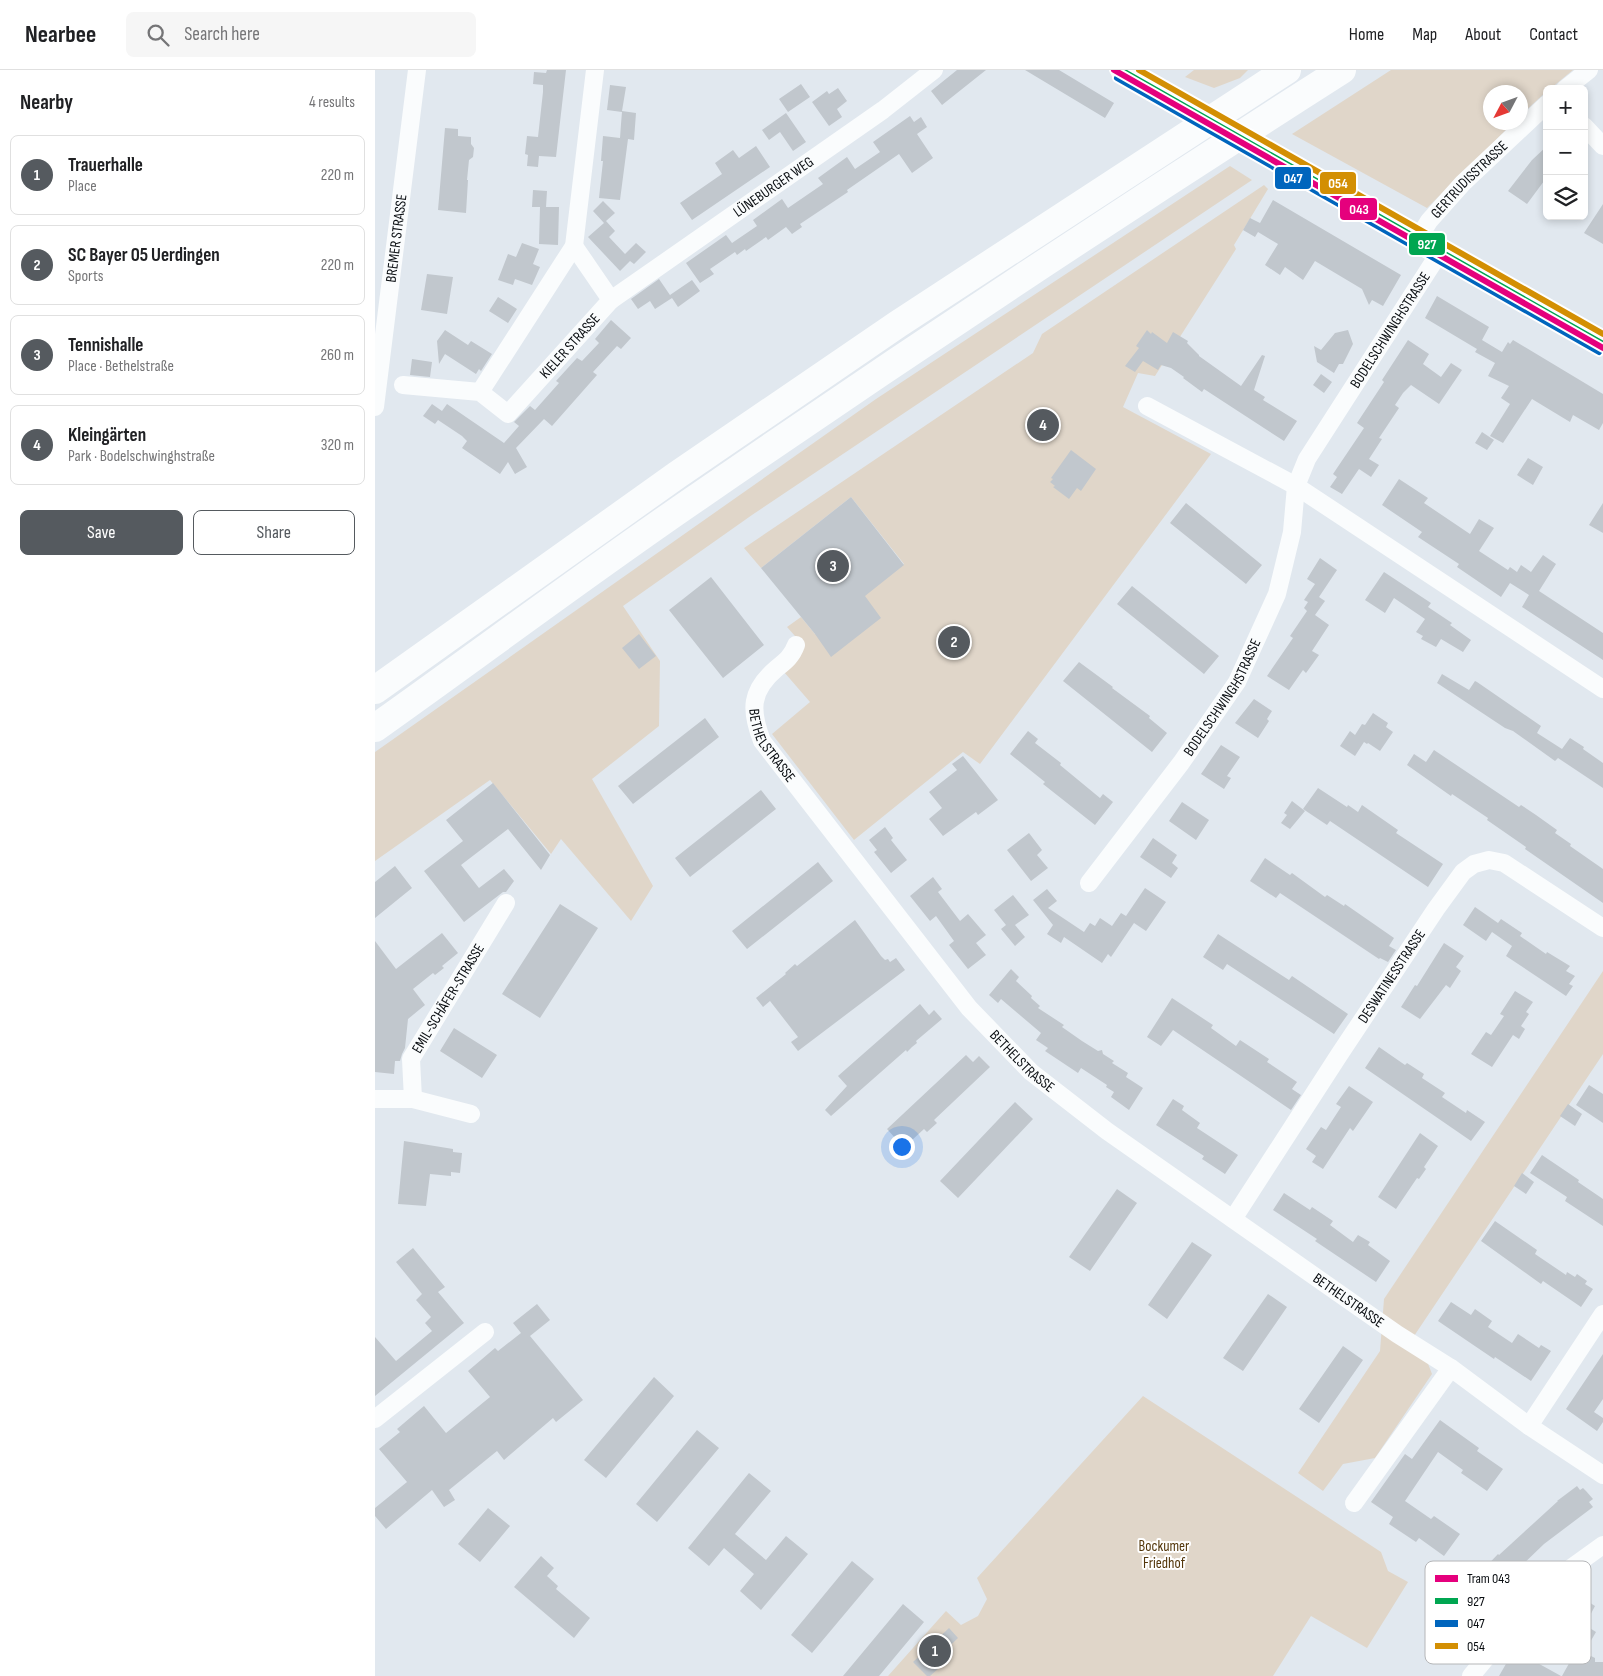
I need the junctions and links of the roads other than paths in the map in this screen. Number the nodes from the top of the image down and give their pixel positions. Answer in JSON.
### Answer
{"nodes":[{"id":1,"x":417,"y":70,"type":"edge"},
{"id":2,"x":595,"y":70,"type":"edge"},
{"id":3,"x":934,"y":70,"type":"edge"},
{"id":4,"x":1287,"y":70,"type":"edge"},
{"id":5,"x":1342,"y":70,"type":"edge"},
{"id":6,"x":1589,"y":70,"type":"edge"},
{"id":7,"x":1135,"y":73,"type":"edge"},
{"id":8,"x":1570,"y":85,"type":"edge"},
{"id":9,"x":1543,"y":108,"type":"edge"},
{"id":10,"x":1588,"y":130,"type":"edge"},
{"id":11,"x":1603,"y":146,"type":"edge"},
{"id":12,"x":1418,"y":239,"type":"junction"},
{"id":13,"x":574,"y":246,"type":"junction"},
{"id":14,"x":1440,"y":252,"type":"junction"},
{"id":15,"x":611,"y":300,"type":"junction"},
{"id":16,"x":1603,"y":344,"type":"edge"},
{"id":17,"x":403,"y":385,"type":"dead end"},
{"id":18,"x":481,"y":392,"type":"junction"},
{"id":19,"x":1147,"y":406,"type":"dead end"},
{"id":20,"x":375,"y":407,"type":"edge"},
{"id":21,"x":1296,"y":486,"type":"junction"},
{"id":22,"x":796,"y":645,"type":"dead end"},
{"id":23,"x":1603,"y":689,"type":"edge"},
{"id":24,"x":375,"y":690,"type":"edge"},
{"id":25,"x":375,"y":728,"type":"edge"},
{"id":26,"x":1089,"y":883,"type":"dead end"},
{"id":27,"x":507,"y":902,"type":"dead end"},
{"id":28,"x":1603,"y":928,"type":"edge"},
{"id":29,"x":375,"y":1099,"type":"edge"},
{"id":30,"x":413,"y":1099,"type":"junction"},
{"id":31,"x":471,"y":1114,"type":"dead end"},
{"id":32,"x":1233,"y":1218,"type":"junction"},
{"id":33,"x":1603,"y":1314,"type":"edge"},
{"id":34,"x":485,"y":1332,"type":"dead end"},
{"id":35,"x":1451,"y":1368,"type":"junction"},
{"id":36,"x":375,"y":1419,"type":"edge"},
{"id":37,"x":1529,"y":1426,"type":"junction"},
{"id":38,"x":1603,"y":1476,"type":"edge"},
{"id":39,"x":1353,"y":1503,"type":"dead end"},
{"id":40,"x":1603,"y":1545,"type":"edge"},
{"id":41,"x":1581,"y":1561,"type":"edge"},
{"id":42,"x":1481,"y":1664,"type":"edge"},
{"id":43,"x":1471,"y":1676,"type":"edge"}],
"edges":[{"from":1,"to":20,"type":"street","name":"BREMER STRASSE"},
{"from":2,"to":13,"type":"street"},
{"from":3,"to":15,"type":"street","name":"LÜNEBURGER WEG"},
{"from":4,"to":24,"type":"highway"},
{"from":5,"to":25,"type":"highway"},
{"from":6,"to":8,"type":"street"},
{"from":7,"to":12,"type":"street"},
{"from":9,"to":12,"type":"street","name":"GERTRUDISSTRASSE"},
{"from":10,"to":11,"type":"street"},
{"from":12,"to":14,"type":"street"},
{"from":13,"to":15,"type":"street","name":"KIELER STRASSE"},
{"from":13,"to":18,"type":"street"},
{"from":14,"to":16,"type":"street"},
{"from":14,"to":21,"type":"street","name":"BODELSCHWINGHSTRASSE"},
{"from":15,"to":18,"type":"street","name":"KIELER STRASSE"},
{"from":17,"to":18,"type":"street"},
{"from":19,"to":21,"type":"street"},
{"from":21,"to":23,"type":"street"},
{"from":21,"to":26,"type":"street","name":"BODELSCHWINGHSTRASSE"},
{"from":22,"to":32,"type":"street","name":"BETHELSTRASSE"},
{"from":27,"to":30,"type":"street","name":"EMIL-SCHÄFER-STRASSE"},
{"from":28,"to":32,"type":"street","name":"DESWATINESSTRASSE"},
{"from":29,"to":30,"type":"street"},
{"from":30,"to":31,"type":"street"},
{"from":32,"to":35,"type":"street","name":"BETHELSTRASSE"},
{"from":33,"to":37,"type":"street"},
{"from":34,"to":36,"type":"street"},
{"from":35,"to":37,"type":"street","name":"BETHELSTRASSE"},
{"from":35,"to":39,"type":"street"},
{"from":37,"to":38,"type":"street","name":"BETHELSTRASSE"},
{"from":40,"to":41,"type":"street"},
{"from":42,"to":43,"type":"street"}]}
